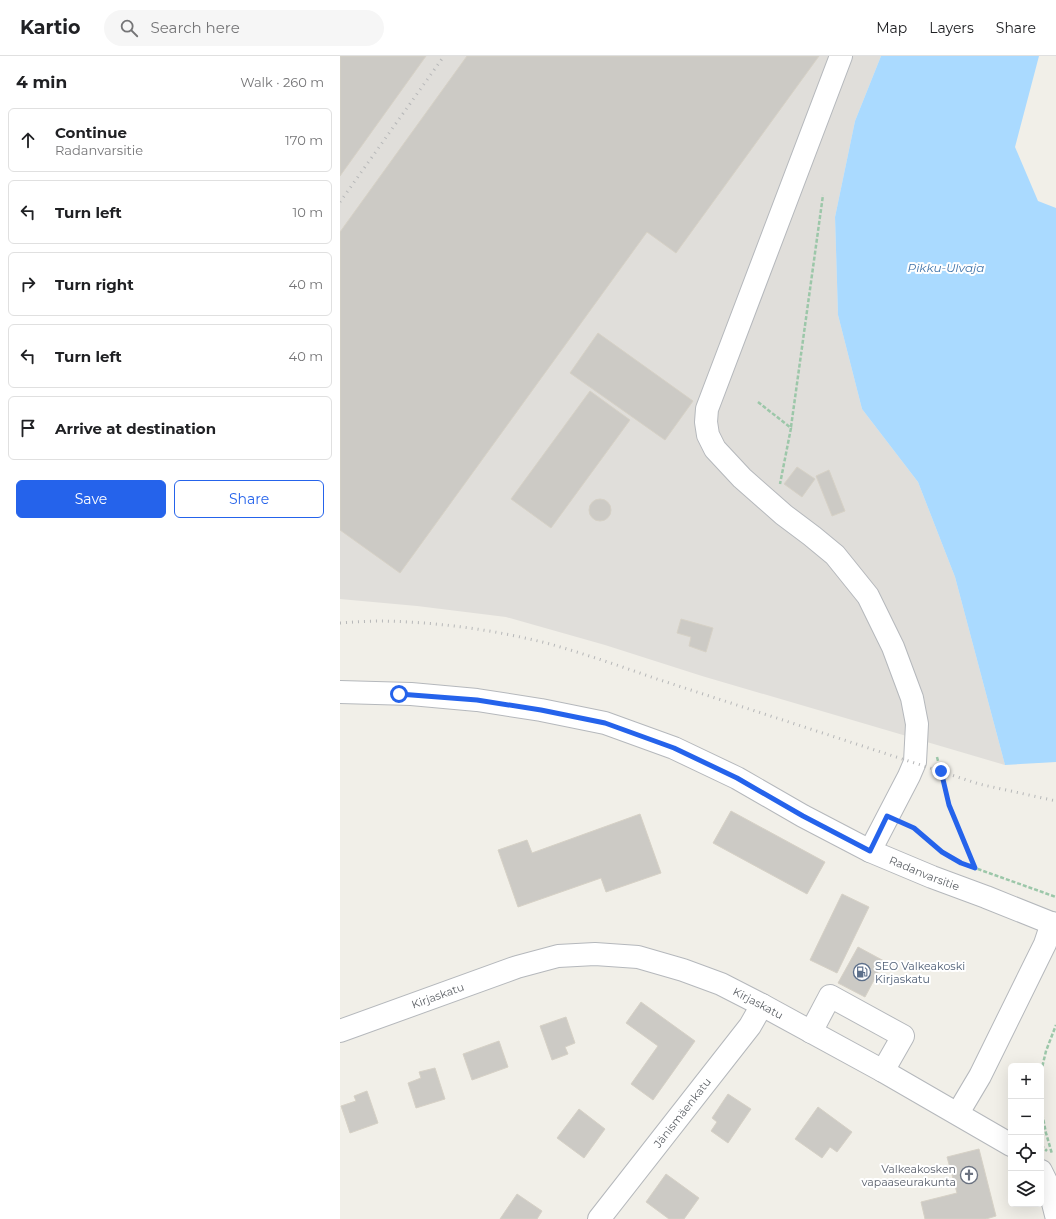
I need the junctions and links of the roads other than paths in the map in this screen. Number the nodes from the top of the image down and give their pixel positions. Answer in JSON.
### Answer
{"nodes":[{"id":1,"x":840,"y":56,"type":"edge"},
{"id":2,"x":340,"y":692,"type":"edge"},
{"id":3,"x":870,"y":851,"type":"junction"},
{"id":4,"x":1054,"y":924,"type":"edge"},
{"id":5,"x":762,"y":1005,"type":"junction"},
{"id":6,"x":340,"y":1031,"type":"edge"},
{"id":7,"x":811,"y":1032,"type":"junction"},
{"id":8,"x":883,"y":1071,"type":"junction"},
{"id":9,"x":958,"y":1113,"type":"junction"},
{"id":10,"x":1008,"y":1143,"type":"edge"},
{"id":11,"x":1047,"y":1165,"type":"edge"},
{"id":12,"x":1056,"y":1215,"type":"edge"},
{"id":13,"x":599,"y":1219,"type":"edge"}],
"edges":[{"from":1,"to":3,"type":"street"},
{"from":2,"to":3,"type":"street","name":"Radanvarsitie"},
{"from":3,"to":4,"type":"street","name":"Radanvarsitie"},
{"from":4,"to":9,"type":"street"},
{"from":5,"to":6,"type":"street","name":"Kirjaskatu"},
{"from":5,"to":7,"type":"street","name":"Kirjaskatu"},
{"from":5,"to":13,"type":"street","name":"Jänismäenkatu"},
{"from":7,"to":8,"type":"street","name":"Kirjaskatu"},
{"from":7,"to":8,"type":"street"},
{"from":8,"to":9,"type":"street","name":"Kirjaskatu"},
{"from":9,"to":10,"type":"street","name":"Kirjaskatu"},
{"from":11,"to":12,"type":"street"}]}
